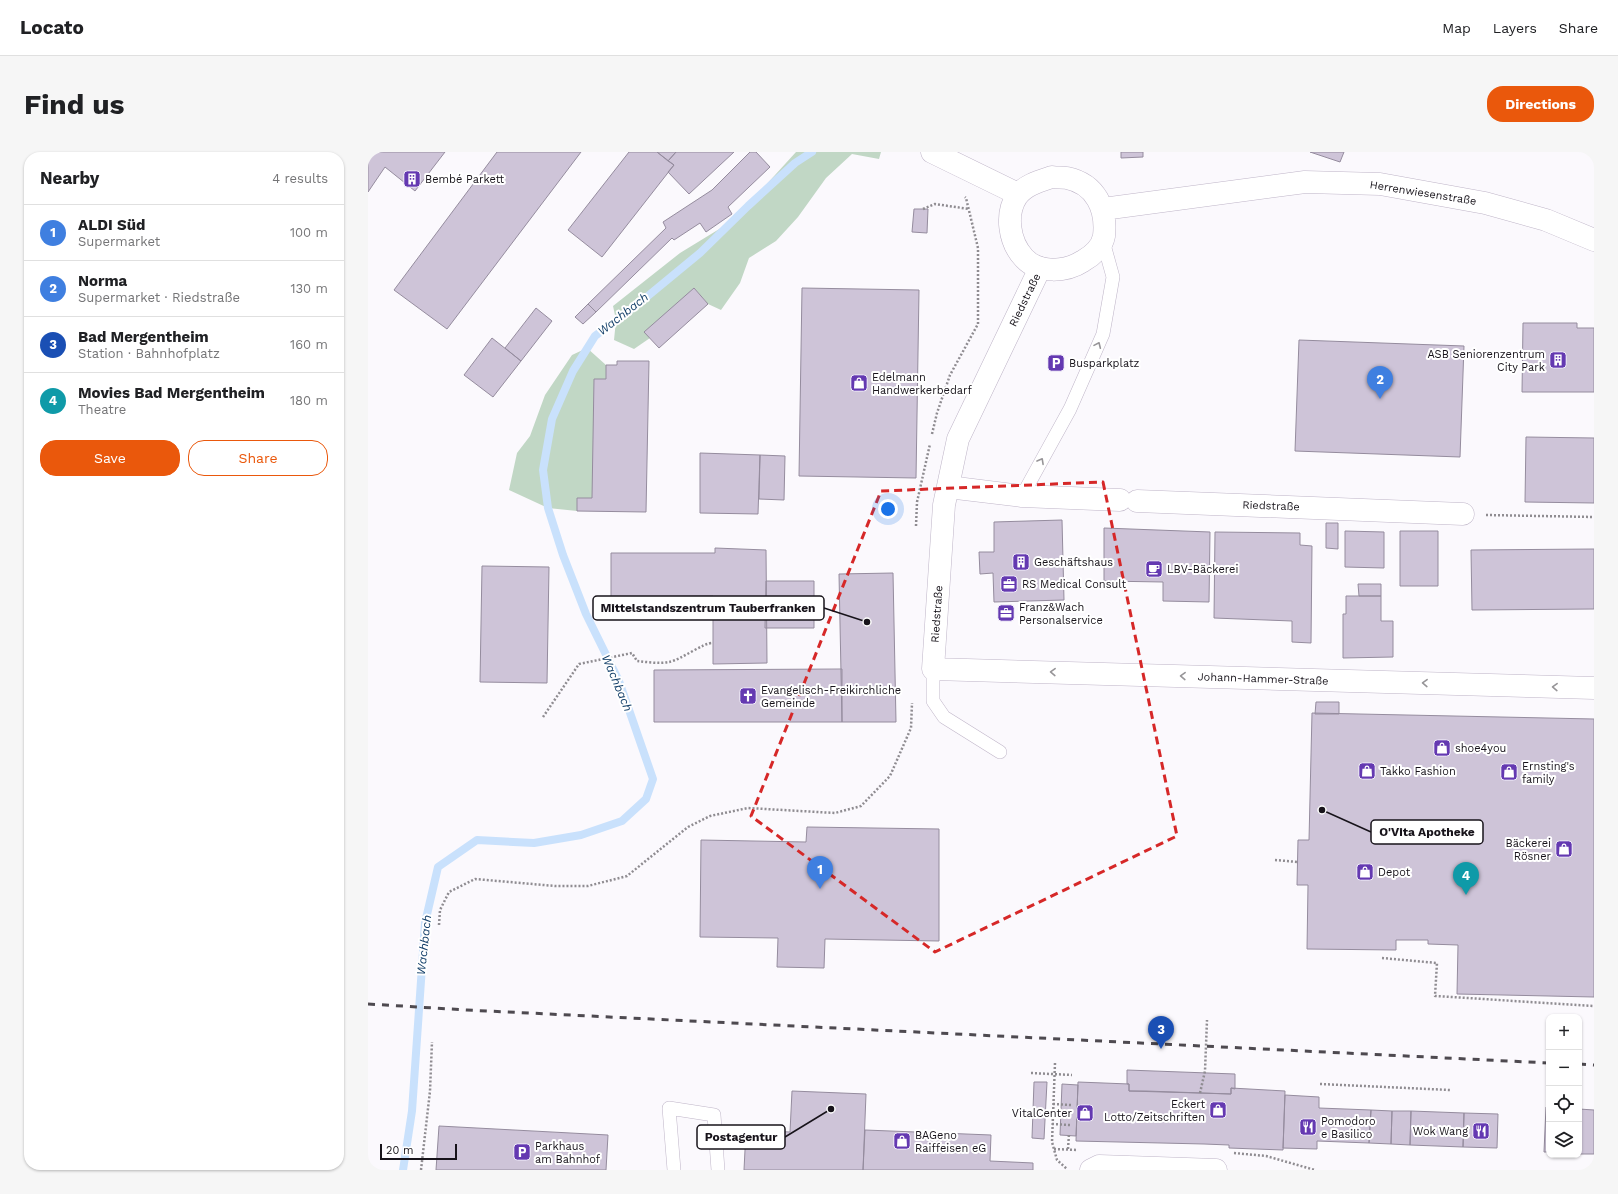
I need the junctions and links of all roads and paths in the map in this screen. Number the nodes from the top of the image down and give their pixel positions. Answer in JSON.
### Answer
{"nodes":[{"id":1,"x":932,"y":152,"type":"edge"},
{"id":2,"x":960,"y":193,"type":"dead end"},
{"id":3,"x":1018,"y":194,"type":"junction"},
{"id":4,"x":923,"y":209,"type":"dead end"},
{"id":5,"x":969,"y":209,"type":"junction"},
{"id":6,"x":1103,"y":209,"type":"junction"},
{"id":7,"x":1594,"y":240,"type":"edge"},
{"id":8,"x":1103,"y":241,"type":"junction"},
{"id":9,"x":1040,"y":268,"type":"junction"},
{"id":10,"x":932,"y":435,"type":"dead end"},
{"id":11,"x":930,"y":443,"type":"dead end"},
{"id":12,"x":948,"y":488,"type":"junction"},
{"id":13,"x":1022,"y":496,"type":"junction"},
{"id":14,"x":1464,"y":514,"type":"joint"},
{"id":15,"x":1594,"y":517,"type":"edge"},
{"id":16,"x":916,"y":526,"type":"dead end"},
{"id":17,"x":713,"y":643,"type":"dead end"},
{"id":18,"x":933,"y":669,"type":"junction"},
{"id":19,"x":1594,"y":688,"type":"edge"},
{"id":20,"x":912,"y":700,"type":"dead end"},
{"id":21,"x":543,"y":717,"type":"dead end"},
{"id":22,"x":1000,"y":752,"type":"dead end"},
{"id":23,"x":1275,"y":860,"type":"dead end"},
{"id":24,"x":1298,"y":862,"type":"dead end"},
{"id":25,"x":439,"y":925,"type":"dead end"},
{"id":26,"x":1382,"y":958,"type":"dead end"},
{"id":27,"x":1594,"y":1006,"type":"edge"},
{"id":28,"x":1207,"y":1020,"type":"dead end"},
{"id":29,"x":432,"y":1042,"type":"dead end"},
{"id":30,"x":1054,"y":1063,"type":"dead end"},
{"id":31,"x":1031,"y":1074,"type":"dead end"},
{"id":32,"x":1054,"y":1074,"type":"junction"},
{"id":33,"x":1072,"y":1075,"type":"dead end"},
{"id":34,"x":1320,"y":1084,"type":"dead end"},
{"id":35,"x":1450,"y":1090,"type":"dead end"},
{"id":36,"x":1200,"y":1093,"type":"dead end"},
{"id":37,"x":1053,"y":1104,"type":"junction"},
{"id":38,"x":1071,"y":1105,"type":"dead end"},
{"id":39,"x":1052,"y":1124,"type":"junction"},
{"id":40,"x":1070,"y":1125,"type":"dead end"},
{"id":41,"x":1069,"y":1134,"type":"dead end"},
{"id":42,"x":1068,"y":1150,"type":"dead end"},
{"id":43,"x":1232,"y":1153,"type":"dead end"},
{"id":44,"x":1168,"y":1169,"type":"edge"},
{"id":45,"x":421,"y":1170,"type":"edge"},
{"id":46,"x":674,"y":1170,"type":"edge"},
{"id":47,"x":718,"y":1170,"type":"edge"},
{"id":48,"x":1068,"y":1170,"type":"edge"},
{"id":49,"x":1091,"y":1170,"type":"edge"},
{"id":50,"x":1216,"y":1170,"type":"edge"},
{"id":51,"x":1315,"y":1170,"type":"edge"}],
"edges":[{"from":1,"to":3,"type":"street"},
{"from":2,"to":5,"type":"path"},
{"from":3,"to":6,"type":"street"},
{"from":3,"to":9,"type":"street"},
{"from":4,"to":5,"type":"path"},
{"from":5,"to":10,"type":"path"},
{"from":6,"to":7,"type":"street","name":"Herrenwiesenstraße"},
{"from":6,"to":8,"type":"street"},
{"from":8,"to":9,"type":"street"},
{"from":13,"to":8,"type":"lane","one_way":true},
{"from":9,"to":12,"type":"street","name":"Riedstraße"},
{"from":11,"to":16,"type":"path"},
{"from":12,"to":13,"type":"street","name":"Riedstraße"},
{"from":12,"to":18,"type":"street","name":"Riedstraße"},
{"from":13,"to":14,"type":"street","name":"Riedstraße"},
{"from":14,"to":15,"type":"path"},
{"from":17,"to":21,"type":"path"},
{"from":19,"to":18,"type":"street","name":"Johann-Hammer-Straße","one_way":true},
{"from":18,"to":22,"type":"lane"},
{"from":20,"to":25,"type":"path"},
{"from":23,"to":24,"type":"path"},
{"from":26,"to":27,"type":"path"},
{"from":28,"to":36,"type":"path"},
{"from":29,"to":45,"type":"path"},
{"from":30,"to":32,"type":"path"},
{"from":31,"to":32,"type":"path"},
{"from":32,"to":33,"type":"path"},
{"from":32,"to":37,"type":"path"},
{"from":34,"to":35,"type":"path"},
{"from":37,"to":38,"type":"path"},
{"from":37,"to":39,"type":"path"},
{"from":39,"to":40,"type":"path"},
{"from":39,"to":48,"type":"path"},
{"from":41,"to":42,"type":"path"},
{"from":43,"to":51,"type":"path"},
{"from":44,"to":49,"type":"street"},
{"from":44,"to":50,"type":"street"},
{"from":46,"to":47,"type":"lane"}]}
